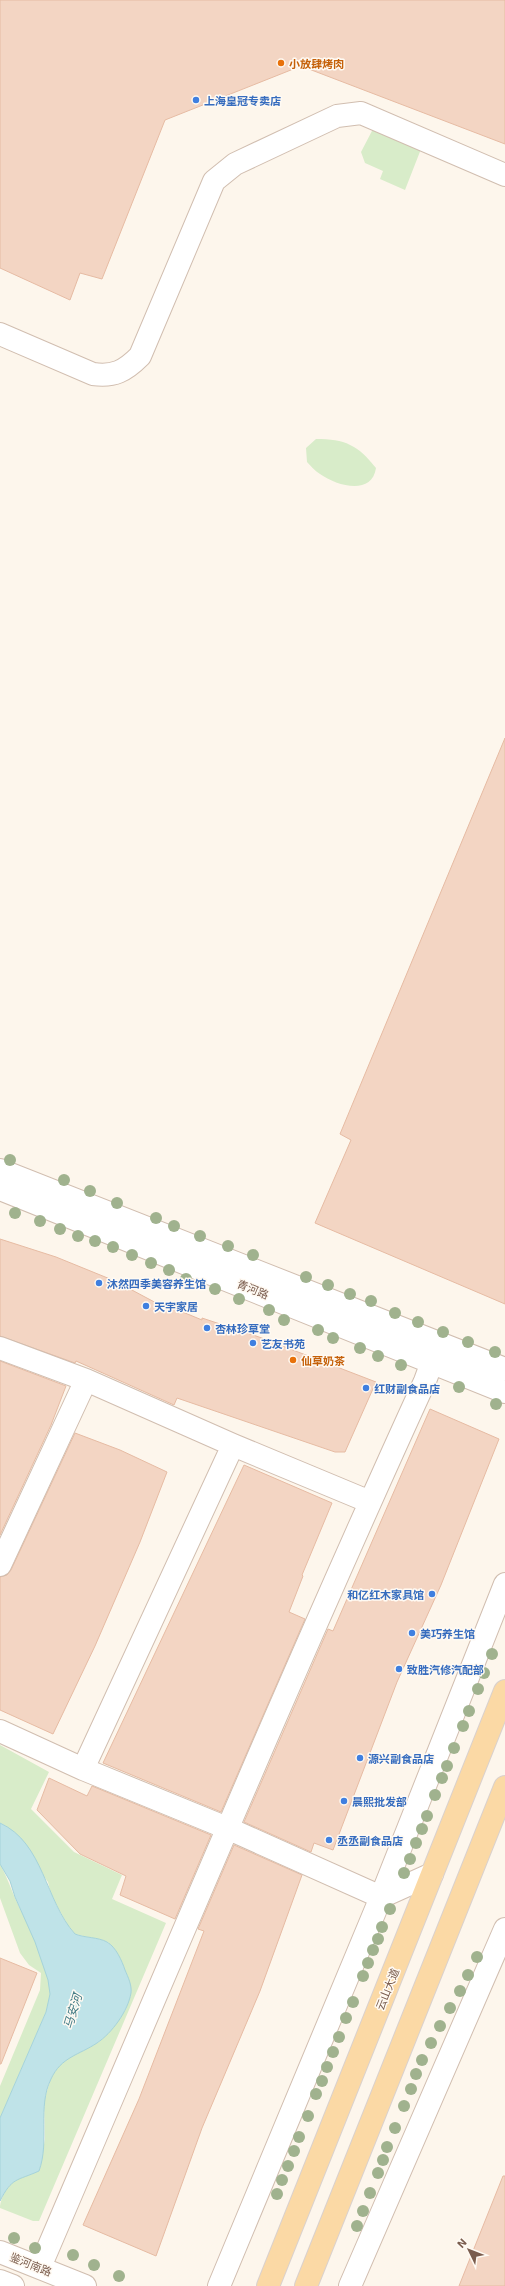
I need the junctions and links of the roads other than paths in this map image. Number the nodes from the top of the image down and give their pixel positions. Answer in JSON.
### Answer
{"nodes":[{"id":1,"x":505,"y":165,"type":"edge"},
{"id":2,"x":505,"y":175,"type":"edge"},
{"id":3,"x":0,"y":321,"type":"edge"},
{"id":4,"x":0,"y":334,"type":"edge"},
{"id":5,"x":0,"y":1170,"type":"edge"},
{"id":6,"x":0,"y":1189,"type":"edge"},
{"id":7,"x":0,"y":1348,"type":"edge"},
{"id":8,"x":432,"y":1362,"type":"junction"},
{"id":9,"x":505,"y":1368,"type":"edge"},
{"id":10,"x":86,"y":1380,"type":"junction"},
{"id":11,"x":505,"y":1392,"type":"edge"},
{"id":12,"x":233,"y":1445,"type":"junction"},
{"id":13,"x":370,"y":1502,"type":"junction"},
{"id":14,"x":0,"y":1565,"type":"edge"},
{"id":15,"x":505,"y":1584,"type":"edge"},
{"id":16,"x":505,"y":1691,"type":"edge"},
{"id":17,"x":0,"y":1731,"type":"edge"},
{"id":18,"x":83,"y":1769,"type":"junction"},
{"id":19,"x":505,"y":1787,"type":"edge"},
{"id":20,"x":227,"y":1828,"type":"junction"},
{"id":21,"x":432,"y":1874,"type":"junction"},
{"id":22,"x":381,"y":1897,"type":"junction"},
{"id":23,"x":503,"y":1940,"type":"edge"},
{"id":24,"x":0,"y":2252,"type":"edge"},
{"id":25,"x":40,"y":2267,"type":"junction"},
{"id":26,"x":0,"y":2280,"type":"edge"},
{"id":27,"x":13,"y":2286,"type":"edge"},
{"id":28,"x":85,"y":2286,"type":"edge"},
{"id":29,"x":219,"y":2286,"type":"edge"},
{"id":30,"x":268,"y":2286,"type":"edge"},
{"id":31,"x":306,"y":2286,"type":"edge"},
{"id":32,"x":350,"y":2286,"type":"edge"}],
"edges":[{"from":1,"to":3,"type":"street"},
{"from":2,"to":4,"type":"street"},
{"from":5,"to":9,"type":"street","name":"青河路"},
{"from":6,"to":8,"type":"street","name":"青河路"},
{"from":7,"to":10,"type":"street"},
{"from":8,"to":11,"type":"street","name":"青河路"},
{"from":8,"to":13,"type":"street"},
{"from":10,"to":12,"type":"street"},
{"from":10,"to":14,"type":"street"},
{"from":12,"to":13,"type":"street"},
{"from":12,"to":18,"type":"street"},
{"from":13,"to":20,"type":"street"},
{"from":15,"to":22,"type":"street"},
{"from":16,"to":21,"type":"main road","name":"云山大道"},
{"from":17,"to":18,"type":"street"},
{"from":18,"to":20,"type":"street"},
{"from":19,"to":31,"type":"main road"},
{"from":20,"to":22,"type":"street"},
{"from":20,"to":25,"type":"street"},
{"from":21,"to":22,"type":"street"},
{"from":21,"to":30,"type":"main road","name":"云山大道"},
{"from":22,"to":29,"type":"street"},
{"from":23,"to":32,"type":"street"},
{"from":24,"to":25,"type":"street","name":"鉴河南路"},
{"from":25,"to":28,"type":"street","name":"鉴河南路"},
{"from":26,"to":27,"type":"street"}]}
